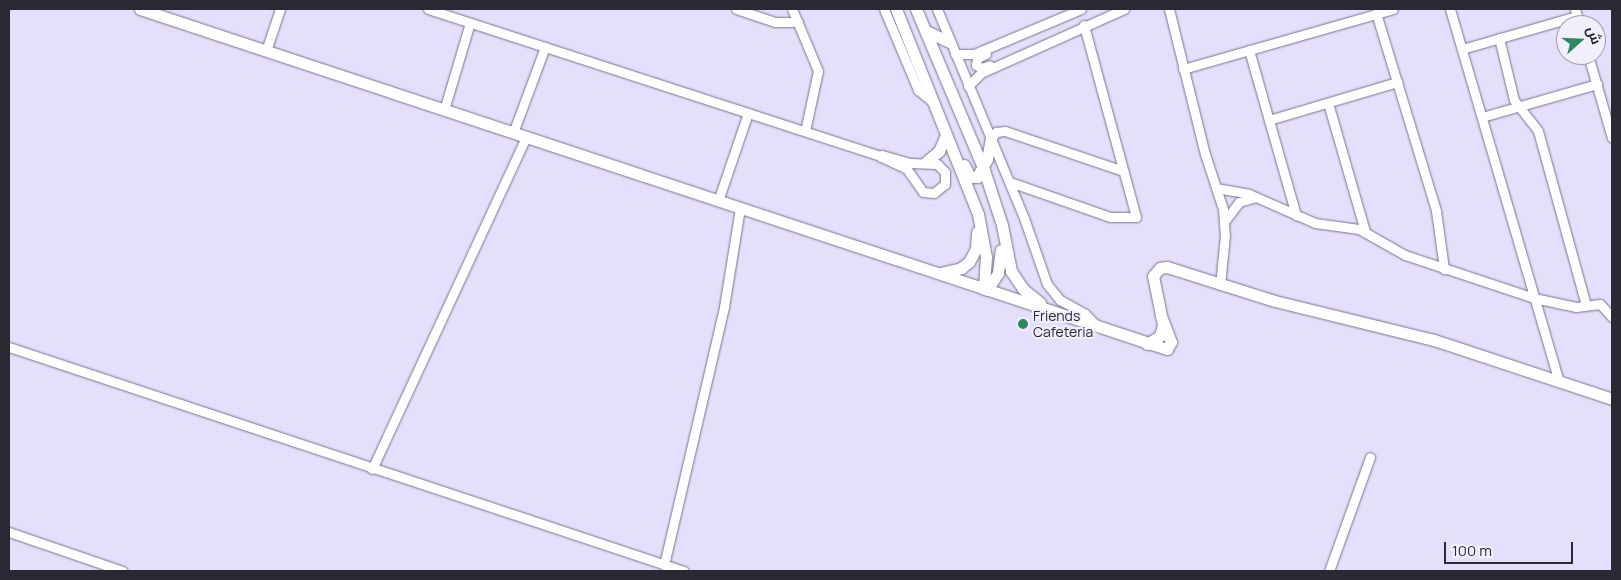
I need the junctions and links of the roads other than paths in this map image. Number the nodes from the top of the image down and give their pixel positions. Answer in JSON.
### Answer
{"nodes":[{"id":1,"x":140,"y":9,"type":"edge"},
{"id":2,"x":280,"y":9,"type":"edge"},
{"id":3,"x":428,"y":9,"type":"edge"},
{"id":4,"x":736,"y":9,"type":"edge"},
{"id":5,"x":792,"y":9,"type":"edge"},
{"id":6,"x":884,"y":9,"type":"edge"},
{"id":7,"x":896,"y":9,"type":"edge"},
{"id":8,"x":916,"y":9,"type":"edge"},
{"id":9,"x":937,"y":9,"type":"edge"},
{"id":10,"x":1080,"y":9,"type":"edge"},
{"id":11,"x":1124,"y":9,"type":"edge"},
{"id":12,"x":1169,"y":9,"type":"edge"},
{"id":13,"x":1393,"y":9,"type":"edge"},
{"id":14,"x":1450,"y":9,"type":"edge"},
{"id":15,"x":1376,"y":14,"type":"junction"},
{"id":16,"x":798,"y":22,"type":"junction"},
{"id":17,"x":470,"y":23,"type":"junction"},
{"id":18,"x":1556,"y":23,"type":"edge"},
{"id":19,"x":1084,"y":25,"type":"junction"},
{"id":20,"x":926,"y":32,"type":"junction"},
{"id":21,"x":1014,"y":38,"type":"junction"},
{"id":22,"x":1499,"y":38,"type":"junction"},
{"id":23,"x":950,"y":42,"type":"junction"},
{"id":24,"x":545,"y":47,"type":"junction"},
{"id":25,"x":1462,"y":49,"type":"junction"},
{"id":26,"x":1249,"y":50,"type":"junction"},
{"id":27,"x":266,"y":51,"type":"junction"},
{"id":28,"x":955,"y":54,"type":"junction"},
{"id":29,"x":1022,"y":54,"type":"junction"},
{"id":30,"x":1591,"y":65,"type":"edge"},
{"id":31,"x":1183,"y":69,"type":"junction"},
{"id":32,"x":1397,"y":82,"type":"junction"},
{"id":33,"x":1597,"y":84,"type":"junction"},
{"id":34,"x":968,"y":86,"type":"junction"},
{"id":35,"x":933,"y":102,"type":"junction"},
{"id":36,"x":1328,"y":102,"type":"junction"},
{"id":37,"x":1519,"y":106,"type":"junction"},
{"id":38,"x":444,"y":110,"type":"junction"},
{"id":39,"x":748,"y":113,"type":"junction"},
{"id":40,"x":1482,"y":117,"type":"junction"},
{"id":41,"x":1269,"y":120,"type":"junction"},
{"id":42,"x":805,"y":131,"type":"junction"},
{"id":43,"x":513,"y":133,"type":"junction"},
{"id":44,"x":946,"y":135,"type":"junction"},
{"id":45,"x":526,"y":137,"type":"junction"},
{"id":46,"x":1612,"y":138,"type":"edge"},
{"id":47,"x":991,"y":139,"type":"junction"},
{"id":48,"x":950,"y":146,"type":"junction"},
{"id":49,"x":880,"y":156,"type":"junction"},
{"id":50,"x":926,"y":162,"type":"junction"},
{"id":51,"x":984,"y":170,"type":"junction"},
{"id":52,"x":1124,"y":171,"type":"junction"},
{"id":53,"x":962,"y":175,"type":"junction"},
{"id":54,"x":1010,"y":182,"type":"junction"},
{"id":55,"x":1216,"y":188,"type":"junction"},
{"id":56,"x":1256,"y":197,"type":"junction"},
{"id":57,"x":718,"y":201,"type":"junction"},
{"id":58,"x":995,"y":206,"type":"junction"},
{"id":59,"x":740,"y":208,"type":"junction"},
{"id":60,"x":1296,"y":215,"type":"junction"},
{"id":61,"x":1224,"y":222,"type":"junction"},
{"id":62,"x":1365,"y":231,"type":"junction"},
{"id":63,"x":1444,"y":269,"type":"junction"},
{"id":64,"x":938,"y":273,"type":"junction"},
{"id":65,"x":1220,"y":285,"type":"junction"},
{"id":66,"x":986,"y":290,"type":"junction"},
{"id":67,"x":1534,"y":298,"type":"junction"},
{"id":68,"x":1586,"y":305,"type":"junction"},
{"id":69,"x":1050,"y":310,"type":"junction"},
{"id":70,"x":1161,"y":316,"type":"junction"},
{"id":71,"x":1612,"y":317,"type":"edge"},
{"id":72,"x":1098,"y":327,"type":"junction"},
{"id":73,"x":1147,"y":344,"type":"junction"},
{"id":74,"x":9,"y":347,"type":"edge"},
{"id":75,"x":1559,"y":381,"type":"junction"},
{"id":76,"x":1612,"y":399,"type":"edge"},
{"id":77,"x":1370,"y":457,"type":"dead end"},
{"id":78,"x":372,"y":469,"type":"junction"},
{"id":79,"x":9,"y":532,"type":"edge"},
{"id":80,"x":664,"y":565,"type":"junction"},
{"id":81,"x":122,"y":571,"type":"edge"},
{"id":82,"x":684,"y":571,"type":"edge"},
{"id":83,"x":1329,"y":571,"type":"edge"}],
"edges":[{"from":1,"to":27,"type":"main road"},
{"from":2,"to":27,"type":"street"},
{"from":3,"to":17,"type":"street"},
{"from":4,"to":16,"type":"street"},
{"from":5,"to":16,"type":"street"},
{"from":6,"to":35,"type":"street"},
{"from":7,"to":35,"type":"main road"},
{"from":8,"to":20,"type":"main road"},
{"from":9,"to":23,"type":"street"},
{"from":10,"to":21,"type":"street"},
{"from":11,"to":19,"type":"street"},
{"from":12,"to":31,"type":"street"},
{"from":13,"to":15,"type":"street"},
{"from":14,"to":25,"type":"street"},
{"from":15,"to":26,"type":"street"},
{"from":15,"to":32,"type":"street"},
{"from":16,"to":42,"type":"street"},
{"from":17,"to":24,"type":"street"},
{"from":17,"to":38,"type":"street"},
{"from":18,"to":22,"type":"street"},
{"from":19,"to":29,"type":"street"},
{"from":19,"to":52,"type":"street"},
{"from":20,"to":23,"type":"main road"},
{"from":20,"to":51,"type":"main road"},
{"from":21,"to":28,"type":"street"},
{"from":21,"to":29,"type":"street"},
{"from":22,"to":25,"type":"street"},
{"from":22,"to":37,"type":"street"},
{"from":23,"to":28,"type":"street"},
{"from":24,"to":39,"type":"street"},
{"from":24,"to":43,"type":"street"},
{"from":25,"to":40,"type":"street"},
{"from":26,"to":31,"type":"street"},
{"from":26,"to":41,"type":"street"},
{"from":27,"to":38,"type":"main road"},
{"from":28,"to":34,"type":"street"},
{"from":29,"to":34,"type":"street"},
{"from":30,"to":33,"type":"street"},
{"from":31,"to":55,"type":"street"},
{"from":32,"to":36,"type":"street"},
{"from":32,"to":63,"type":"street"},
{"from":33,"to":37,"type":"street"},
{"from":33,"to":46,"type":"street"},
{"from":34,"to":47,"type":"street"},
{"from":35,"to":44,"type":"main road"},
{"from":36,"to":41,"type":"street"},
{"from":36,"to":62,"type":"street"},
{"from":37,"to":40,"type":"street"},
{"from":37,"to":68,"type":"street"},
{"from":38,"to":43,"type":"main road"},
{"from":39,"to":42,"type":"street"},
{"from":39,"to":57,"type":"street"},
{"from":40,"to":67,"type":"street"},
{"from":41,"to":60,"type":"street"},
{"from":42,"to":49,"type":"street"},
{"from":43,"to":45,"type":"main road"},
{"from":44,"to":48,"type":"main road"},
{"from":44,"to":50,"type":"main road"},
{"from":45,"to":57,"type":"main road"},
{"from":45,"to":78,"type":"street"},
{"from":47,"to":51,"type":"main road"},
{"from":47,"to":52,"type":"street"},
{"from":47,"to":54,"type":"street"},
{"from":48,"to":51,"type":"main road"},
{"from":48,"to":53,"type":"main road"},
{"from":49,"to":50,"type":"street"},
{"from":49,"to":50,"type":"street"},
{"from":51,"to":58,"type":"main road"},
{"from":52,"to":54,"type":"street"},
{"from":53,"to":64,"type":"main road"},
{"from":53,"to":66,"type":"main road"},
{"from":54,"to":72,"type":"street"},
{"from":55,"to":56,"type":"street"},
{"from":55,"to":61,"type":"street"},
{"from":56,"to":60,"type":"street"},
{"from":56,"to":61,"type":"street"},
{"from":57,"to":59,"type":"main road"},
{"from":58,"to":66,"type":"main road"},
{"from":58,"to":69,"type":"main road"},
{"from":59,"to":64,"type":"main road"},
{"from":59,"to":80,"type":"street"},
{"from":60,"to":62,"type":"street"},
{"from":61,"to":65,"type":"street"},
{"from":62,"to":63,"type":"street"},
{"from":63,"to":67,"type":"street"},
{"from":64,"to":66,"type":"main road"},
{"from":65,"to":70,"type":"main road"},
{"from":65,"to":75,"type":"main road"},
{"from":66,"to":69,"type":"main road"},
{"from":67,"to":68,"type":"street"},
{"from":67,"to":75,"type":"street"},
{"from":68,"to":71,"type":"street"},
{"from":69,"to":72,"type":"main road"},
{"from":70,"to":73,"type":"main road"},
{"from":70,"to":73,"type":"main road"},
{"from":72,"to":73,"type":"main road"},
{"from":74,"to":78,"type":"street"},
{"from":75,"to":76,"type":"main road"},
{"from":77,"to":83,"type":"street"},
{"from":78,"to":80,"type":"street"},
{"from":79,"to":81,"type":"street"},
{"from":80,"to":82,"type":"street"}]}
